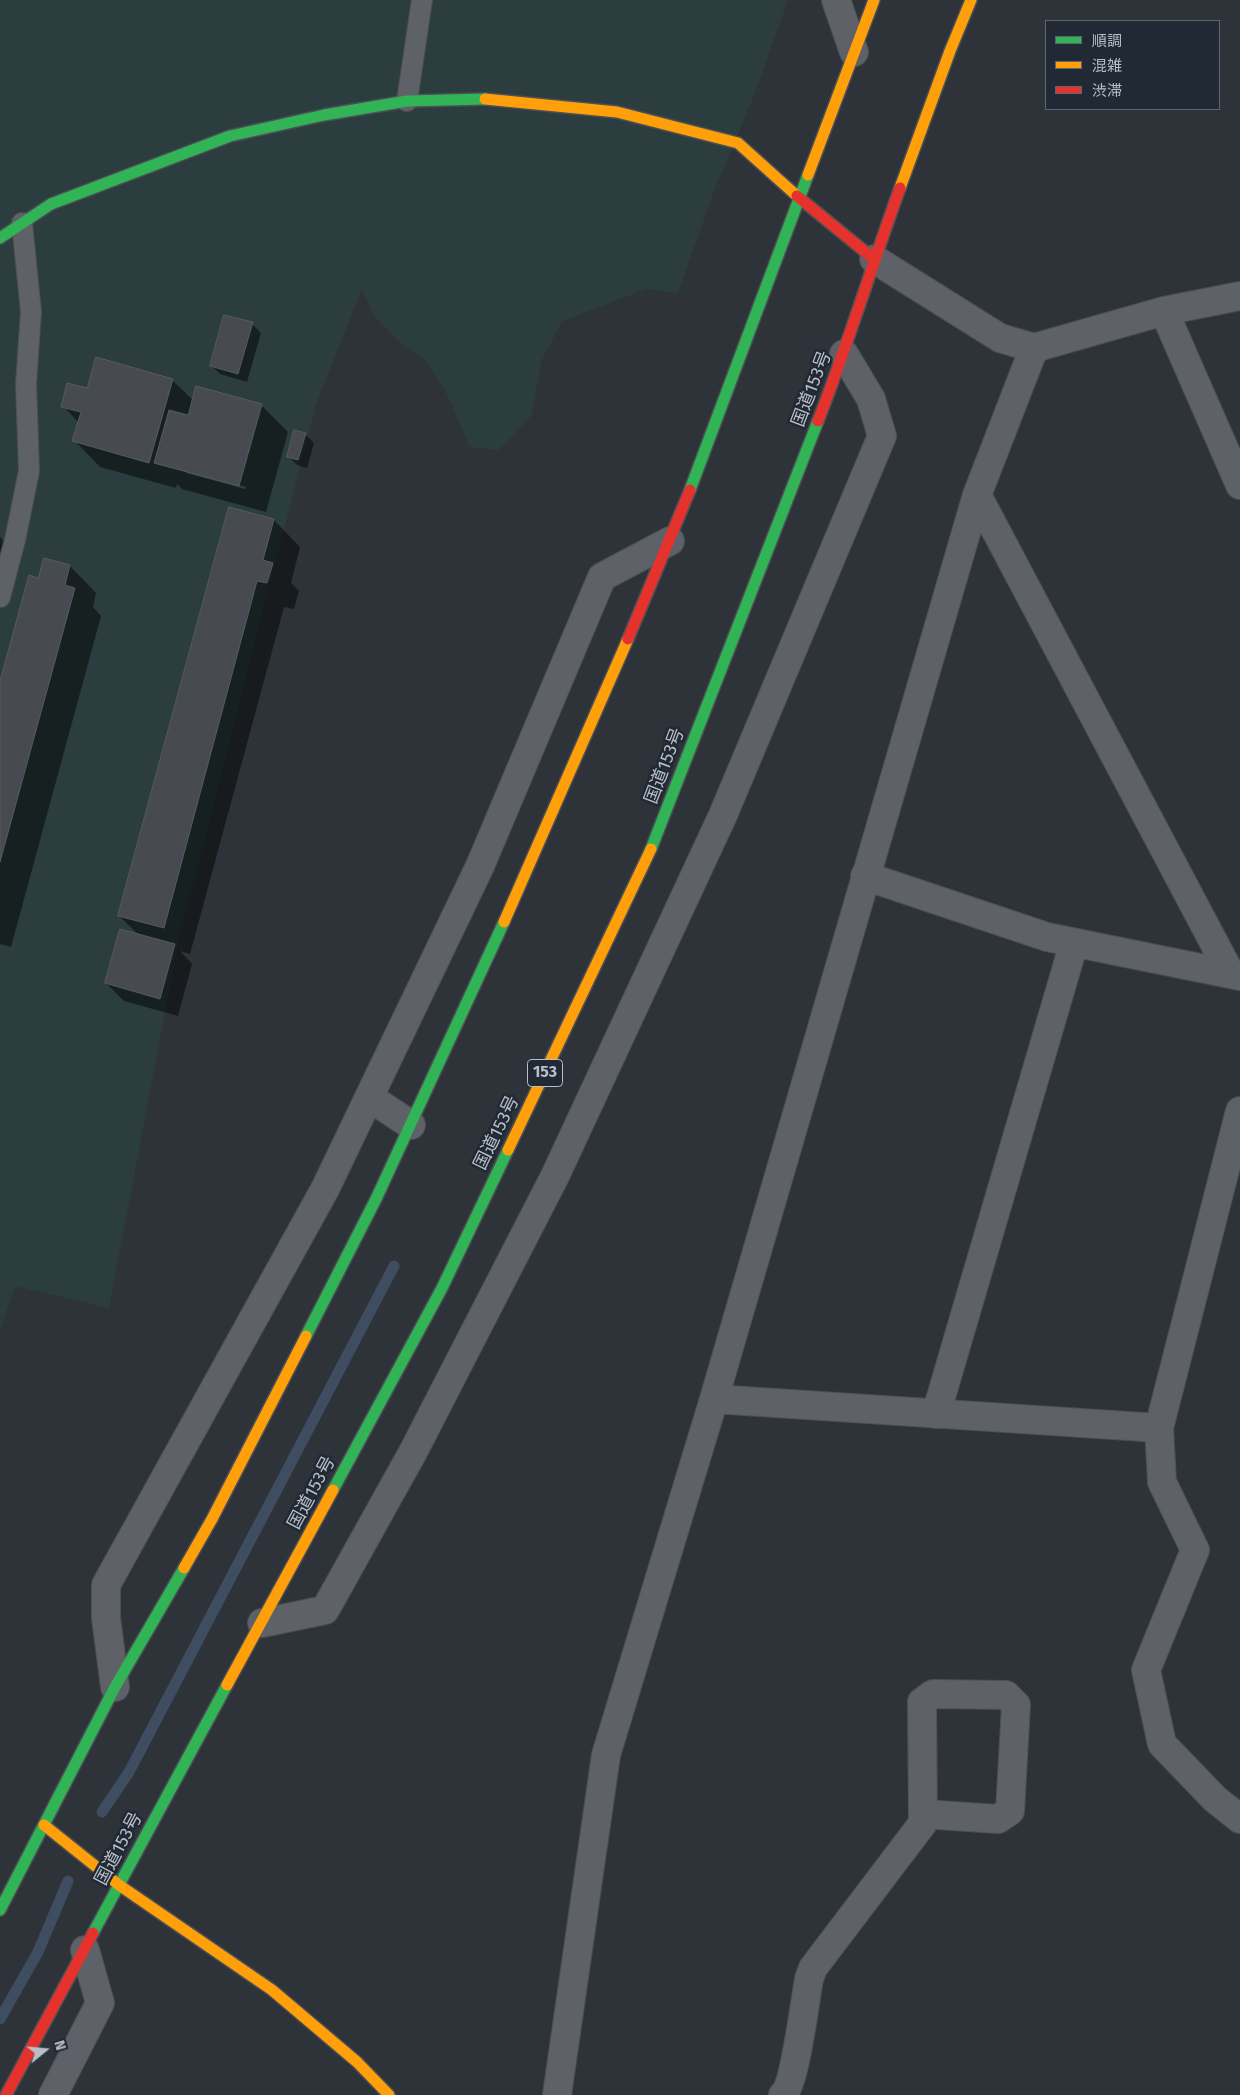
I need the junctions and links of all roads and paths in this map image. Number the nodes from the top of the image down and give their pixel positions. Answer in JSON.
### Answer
{"nodes":[{"id":1,"x":422,"y":0,"type":"edge"},
{"id":2,"x":836,"y":0,"type":"edge"},
{"id":3,"x":874,"y":0,"type":"edge"},
{"id":4,"x":971,"y":0,"type":"edge"},
{"id":5,"x":854,"y":52,"type":"junction"},
{"id":6,"x":407,"y":101,"type":"junction"},
{"id":7,"x":799,"y":198,"type":"junction"},
{"id":8,"x":22,"y":223,"type":"junction"},
{"id":9,"x":0,"y":238,"type":"edge"},
{"id":10,"x":874,"y":259,"type":"junction"},
{"id":11,"x":1240,"y":296,"type":"edge"},
{"id":12,"x":1164,"y":311,"type":"junction"},
{"id":13,"x":1034,"y":348,"type":"junction"},
{"id":14,"x":844,"y":354,"type":"junction"},
{"id":15,"x":1240,"y":485,"type":"edge"},
{"id":16,"x":977,"y":495,"type":"junction"},
{"id":17,"x":670,"y":541,"type":"junction"},
{"id":18,"x":0,"y":597,"type":"edge"},
{"id":19,"x":865,"y":876,"type":"junction"},
{"id":20,"x":1074,"y":943,"type":"junction"},
{"id":21,"x":1235,"y":974,"type":"edge"},
{"id":22,"x":369,"y":1097,"type":"junction"},
{"id":23,"x":1240,"y":1111,"type":"edge"},
{"id":24,"x":411,"y":1125,"type":"junction"},
{"id":25,"x":714,"y":1399,"type":"junction"},
{"id":26,"x":936,"y":1414,"type":"junction"},
{"id":27,"x":1159,"y":1428,"type":"junction"},
{"id":28,"x":262,"y":1623,"type":"junction"},
{"id":29,"x":115,"y":1687,"type":"junction"},
{"id":30,"x":923,"y":1814,"type":"junction"},
{"id":31,"x":1240,"y":1819,"type":"edge"},
{"id":32,"x":44,"y":1825,"type":"junction"},
{"id":33,"x":119,"y":1885,"type":"junction"},
{"id":34,"x":0,"y":1910,"type":"edge"},
{"id":35,"x":85,"y":1950,"type":"junction"},
{"id":36,"x":6,"y":2095,"type":"edge"},
{"id":37,"x":53,"y":2095,"type":"edge"},
{"id":38,"x":388,"y":2095,"type":"edge"},
{"id":39,"x":557,"y":2095,"type":"edge"},
{"id":40,"x":783,"y":2095,"type":"edge"}],
"edges":[{"from":1,"to":6,"type":"lane"},
{"from":2,"to":5,"type":"street"},
{"from":3,"to":5,"type":"main road"},
{"from":4,"to":10,"type":"main road","name":"国道153号","number":"153"},
{"from":5,"to":7,"type":"main road"},
{"from":6,"to":7,"type":"main road"},
{"from":6,"to":8,"type":"main road"},
{"from":7,"to":10,"type":"main road"},
{"from":7,"to":17,"type":"main road"},
{"from":8,"to":9,"type":"main road"},
{"from":8,"to":18,"type":"lane"},
{"from":10,"to":13,"type":"street"},
{"from":10,"to":14,"type":"main road","name":"国道153号","number":"153"},
{"from":11,"to":12,"type":"street"},
{"from":12,"to":13,"type":"street"},
{"from":12,"to":15,"type":"street"},
{"from":13,"to":16,"type":"street"},
{"from":14,"to":28,"type":"main road","name":"国道153号","number":"153"},
{"from":14,"to":28,"type":"street"},
{"from":16,"to":19,"type":"street"},
{"from":16,"to":21,"type":"street"},
{"from":17,"to":22,"type":"street"},
{"from":17,"to":24,"type":"main road"},
{"from":19,"to":20,"type":"street"},
{"from":19,"to":25,"type":"street"},
{"from":20,"to":21,"type":"street"},
{"from":20,"to":26,"type":"street"},
{"from":22,"to":24,"type":"street"},
{"from":22,"to":29,"type":"street"},
{"from":23,"to":27,"type":"street"},
{"from":24,"to":29,"type":"main road"},
{"from":25,"to":26,"type":"street"},
{"from":25,"to":39,"type":"street"},
{"from":26,"to":27,"type":"street"},
{"from":27,"to":31,"type":"street"},
{"from":28,"to":33,"type":"main road","name":"国道153号","number":"153"},
{"from":29,"to":32,"type":"main road"},
{"from":30,"to":30,"type":"street"},
{"from":30,"to":40,"type":"street"},
{"from":32,"to":33,"type":"main road"},
{"from":32,"to":34,"type":"main road"},
{"from":33,"to":35,"type":"main road","name":"国道153号","number":"153"},
{"from":33,"to":38,"type":"main road"},
{"from":35,"to":36,"type":"main road","name":"国道153号","number":"153"},
{"from":35,"to":37,"type":"street"}]}
